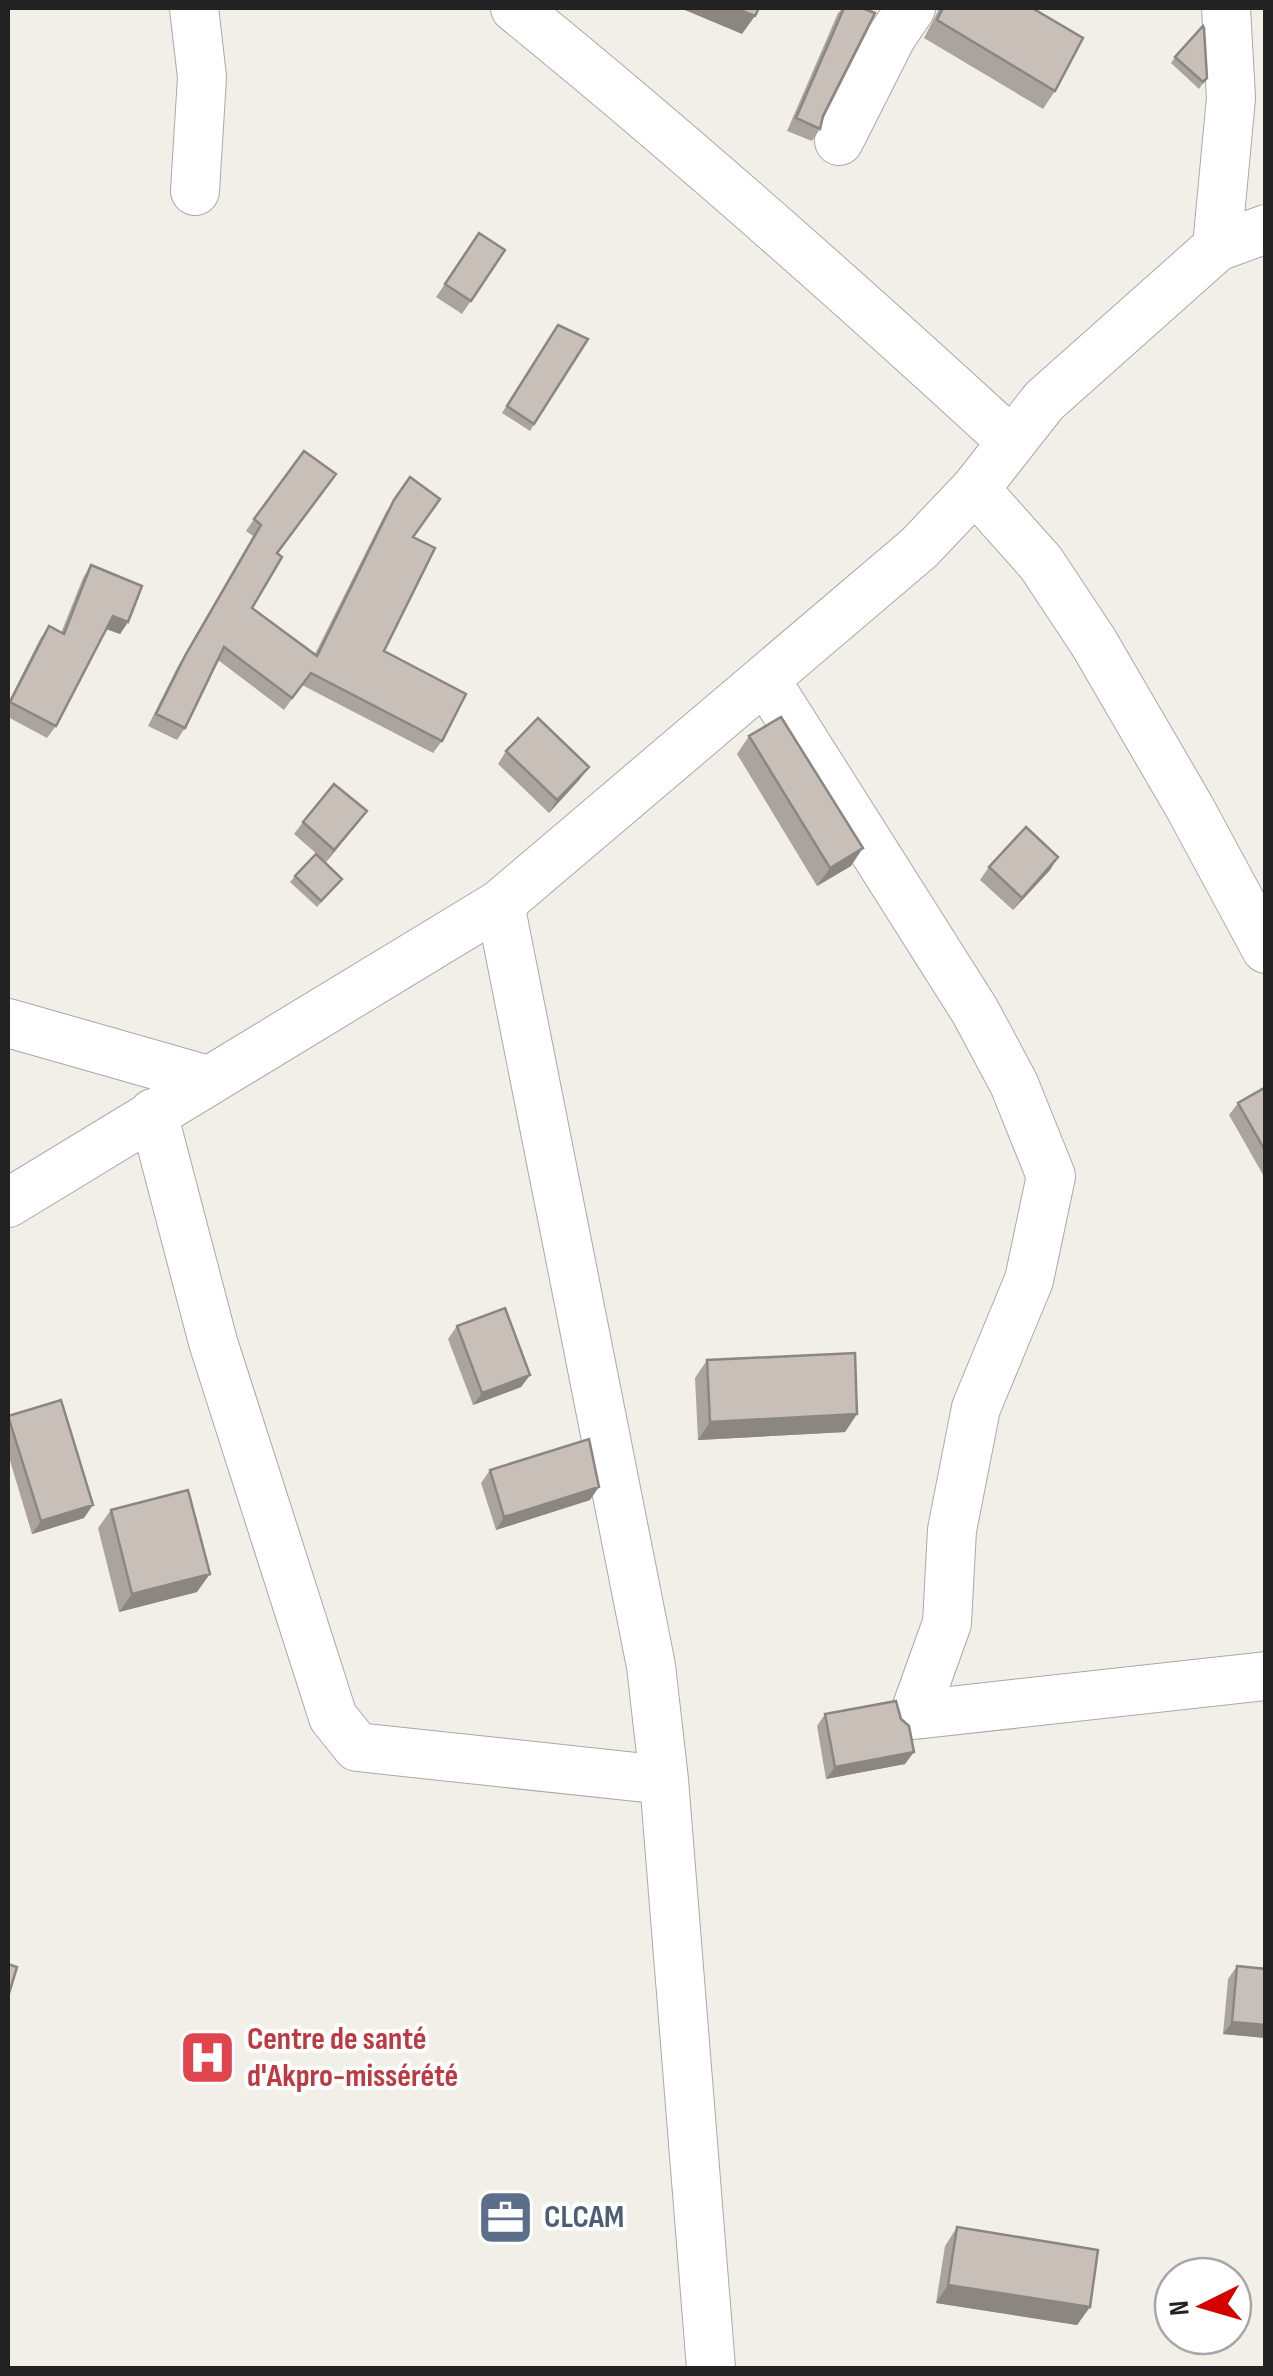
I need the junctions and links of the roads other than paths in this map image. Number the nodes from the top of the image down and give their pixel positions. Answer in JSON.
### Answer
{"nodes":[{"id":1,"x":194,"y":8,"type":"edge"},
{"id":2,"x":515,"y":8,"type":"edge"},
{"id":3,"x":911,"y":8,"type":"edge"},
{"id":4,"x":1226,"y":8,"type":"edge"},
{"id":5,"x":559,"y":23,"type":"edge"},
{"id":6,"x":838,"y":141,"type":"dead end"},
{"id":7,"x":195,"y":191,"type":"dead end"},
{"id":8,"x":1266,"y":229,"type":"edge"},
{"id":9,"x":1217,"y":247,"type":"junction"},
{"id":10,"x":1012,"y":442,"type":"junction"},
{"id":11,"x":975,"y":488,"type":"junction"},
{"id":12,"x":765,"y":679,"type":"junction"},
{"id":13,"x":500,"y":904,"type":"junction"},
{"id":14,"x":1266,"y":950,"type":"edge"},
{"id":15,"x":8,"y":1023,"type":"edge"},
{"id":16,"x":208,"y":1080,"type":"junction"},
{"id":17,"x":152,"y":1114,"type":"junction"},
{"id":18,"x":8,"y":1203,"type":"edge"},
{"id":19,"x":1266,"y":1676,"type":"edge"},
{"id":20,"x":664,"y":1780,"type":"junction"},
{"id":21,"x":710,"y":2368,"type":"edge"}],
"edges":[{"from":1,"to":7,"type":"street"},
{"from":2,"to":5,"type":"street"},
{"from":3,"to":6,"type":"street"},
{"from":4,"to":9,"type":"street"},
{"from":5,"to":10,"type":"street"},
{"from":8,"to":9,"type":"street"},
{"from":9,"to":10,"type":"street"},
{"from":10,"to":11,"type":"street"},
{"from":11,"to":12,"type":"street"},
{"from":11,"to":14,"type":"street"},
{"from":12,"to":13,"type":"street"},
{"from":12,"to":19,"type":"street"},
{"from":13,"to":16,"type":"street"},
{"from":13,"to":20,"type":"street"},
{"from":15,"to":16,"type":"street"},
{"from":16,"to":17,"type":"street"},
{"from":17,"to":18,"type":"street"},
{"from":17,"to":20,"type":"street"},
{"from":20,"to":21,"type":"street"}]}
